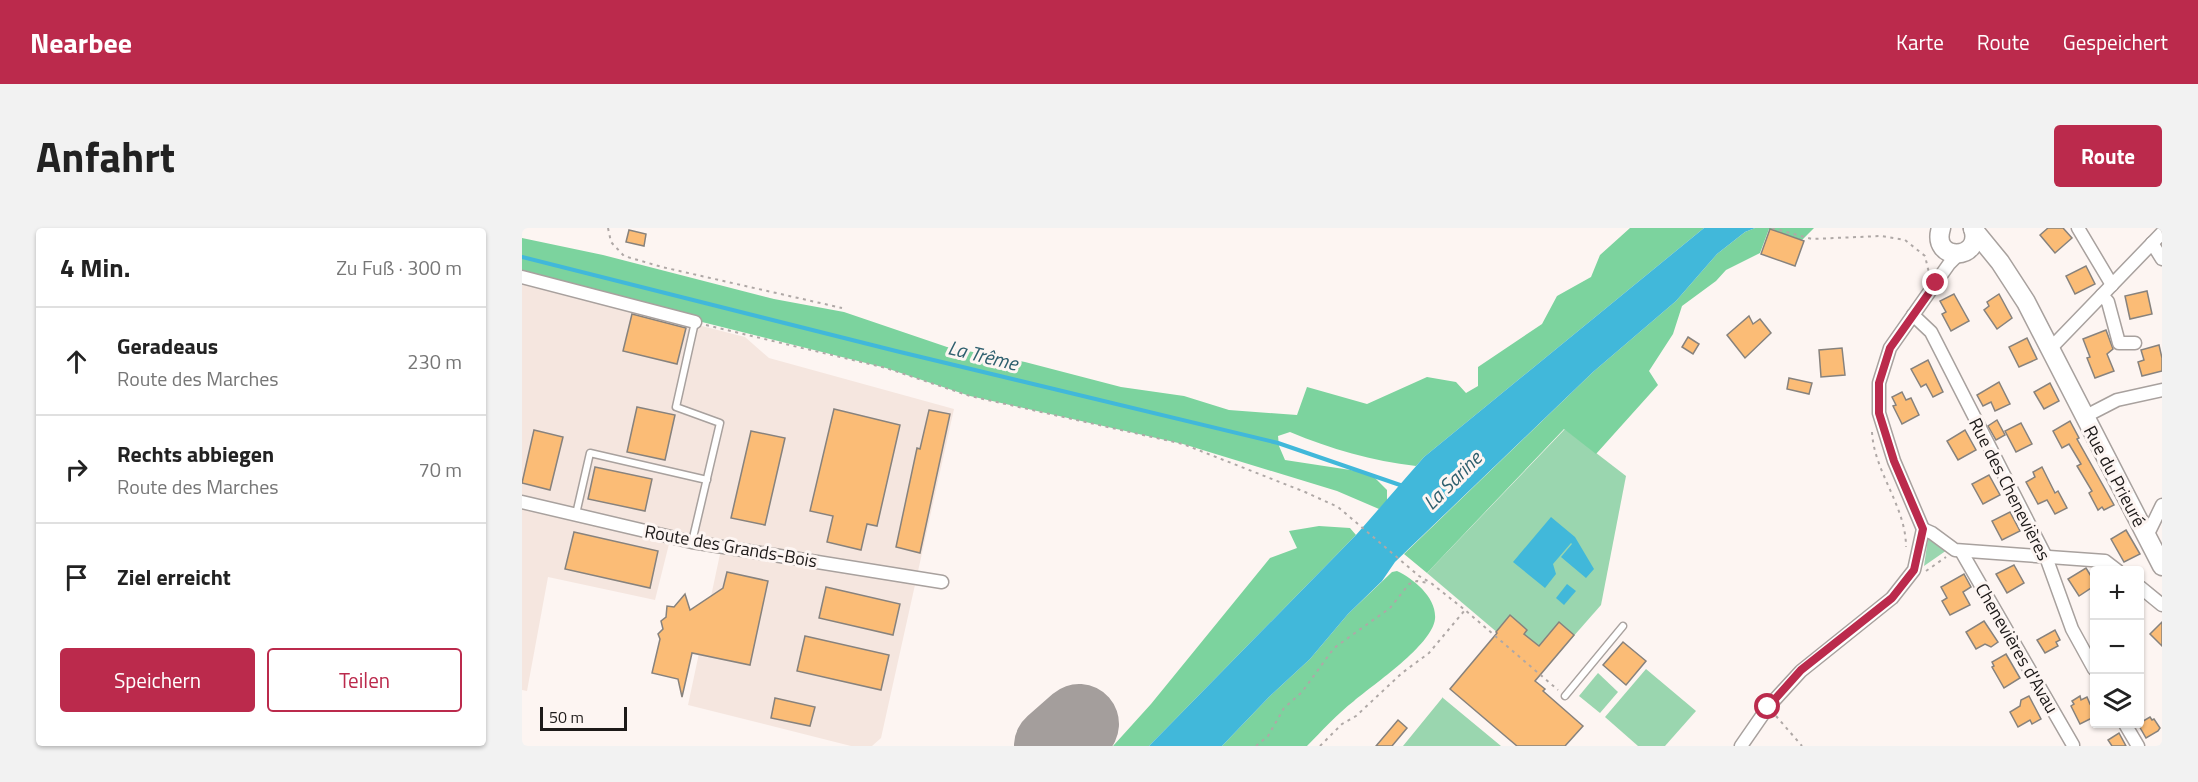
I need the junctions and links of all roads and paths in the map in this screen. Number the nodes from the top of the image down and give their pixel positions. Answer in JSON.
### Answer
{"nodes":[{"id":1,"x":608,"y":228,"type":"edge"},
{"id":2,"x":1772,"y":228,"type":"edge"},
{"id":3,"x":2078,"y":228,"type":"edge"},
{"id":4,"x":1973,"y":229,"type":"edge"},
{"id":5,"x":2162,"y":233,"type":"edge"},
{"id":6,"x":1938,"y":235,"type":"edge"},
{"id":7,"x":2152,"y":243,"type":"junction"},
{"id":8,"x":1964,"y":252,"type":"junction"},
{"id":9,"x":2162,"y":259,"type":"edge"},
{"id":10,"x":2010,"y":276,"type":"junction"},
{"id":11,"x":522,"y":277,"type":"edge"},
{"id":12,"x":1938,"y":280,"type":"junction"},
{"id":13,"x":2112,"y":285,"type":"junction"},
{"id":14,"x":2102,"y":295,"type":"junction"},
{"id":15,"x":842,"y":308,"type":"dead end"},
{"id":16,"x":1913,"y":315,"type":"junction"},
{"id":17,"x":695,"y":322,"type":"junction"},
{"id":18,"x":2135,"y":343,"type":"dead end"},
{"id":19,"x":2049,"y":350,"type":"junction"},
{"id":20,"x":2162,"y":390,"type":"edge"},
{"id":21,"x":2084,"y":417,"type":"junction"},
{"id":22,"x":1872,"y":429,"type":"dead end"},
{"id":23,"x":706,"y":480,"type":"junction"},
{"id":24,"x":522,"y":502,"type":"edge"},
{"id":25,"x":2162,"y":505,"type":"edge"},
{"id":26,"x":576,"y":515,"type":"junction"},
{"id":27,"x":1923,"y":529,"type":"junction"},
{"id":28,"x":2147,"y":536,"type":"junction"},
{"id":29,"x":692,"y":542,"type":"junction"},
{"id":30,"x":1958,"y":550,"type":"junction"},
{"id":31,"x":1906,"y":555,"type":"dead end"},
{"id":32,"x":2046,"y":557,"type":"junction"},
{"id":33,"x":2112,"y":566,"type":"edge"},
{"id":34,"x":2162,"y":566,"type":"edge"},
{"id":35,"x":1922,"y":573,"type":"dead end"},
{"id":36,"x":942,"y":582,"type":"dead end"},
{"id":37,"x":1431,"y":583,"type":"junction"},
{"id":38,"x":2144,"y":591,"type":"edge"},
{"id":39,"x":2162,"y":605,"type":"edge"},
{"id":40,"x":1465,"y":610,"type":"junction"},
{"id":41,"x":1623,"y":626,"type":"dead end"},
{"id":42,"x":2090,"y":662,"type":"edge"},
{"id":43,"x":1565,"y":696,"type":"joint"},
{"id":44,"x":1764,"y":705,"type":"junction"},
{"id":45,"x":2128,"y":728,"type":"edge"},
{"id":46,"x":2073,"y":745,"type":"edge"},
{"id":47,"x":1256,"y":746,"type":"edge"},
{"id":48,"x":1320,"y":746,"type":"edge"},
{"id":49,"x":1742,"y":746,"type":"edge"},
{"id":50,"x":1802,"y":746,"type":"edge"},
{"id":51,"x":2138,"y":746,"type":"edge"}],
"edges":[{"from":1,"to":15,"type":"path"},
{"from":2,"to":12,"type":"path"},
{"from":3,"to":13,"type":"street"},
{"from":4,"to":8,"type":"main road"},
{"from":4,"to":10,"type":"main road","name":"Rue du Prieuré"},
{"from":5,"to":7,"type":"street"},
{"from":6,"to":8,"type":"main road","name":"Rue du Prieuré"},
{"from":6,"to":12,"type":"street"},
{"from":7,"to":9,"type":"street"},
{"from":7,"to":13,"type":"street"},
{"from":8,"to":10,"type":"main road","name":"Rue du Prieuré"},
{"from":8,"to":12,"type":"street"},
{"from":10,"to":19,"type":"main road","name":"Rue du Prieuré"},
{"from":11,"to":17,"type":"street"},
{"from":12,"to":16,"type":"street"},
{"from":13,"to":14,"type":"street"},
{"from":14,"to":18,"type":"street"},
{"from":14,"to":19,"type":"street"},
{"from":16,"to":27,"type":"street"},
{"from":16,"to":32,"type":"street","name":"Rue des Chenevières"},
{"from":17,"to":23,"type":"lane"},
{"from":17,"to":37,"type":"path"},
{"from":19,"to":21,"type":"main road","name":"Rue du Prieuré"},
{"from":20,"to":21,"type":"street","name":"Rue du Prieuré"},
{"from":21,"to":28,"type":"main road","name":"Rue du Prieuré"},
{"from":22,"to":31,"type":"path"},
{"from":23,"to":26,"type":"lane"},
{"from":23,"to":29,"type":"lane"},
{"from":24,"to":26,"type":"street","name":"Route des Grands-Bois"},
{"from":25,"to":28,"type":"street","name":"Rue du Prieuré"},
{"from":26,"to":29,"type":"street","name":"Route des Grands-Bois"},
{"from":27,"to":30,"type":"street"},
{"from":27,"to":44,"type":"street"},
{"from":28,"to":34,"type":"main road","name":"Rue du Prieuré"},
{"from":29,"to":36,"type":"street","name":"Route des Grands-Bois"},
{"from":30,"to":32,"type":"street"},
{"from":30,"to":35,"type":"path"},
{"from":30,"to":46,"type":"street","name":"Chenevières d'Avau"},
{"from":32,"to":33,"type":"street"},
{"from":32,"to":42,"type":"street","name":"Rue des Chenevières"},
{"from":37,"to":40,"type":"path"},
{"from":37,"to":47,"type":"path"},
{"from":38,"to":39,"type":"street"},
{"from":40,"to":43,"type":"path"},
{"from":40,"to":48,"type":"path"},
{"from":41,"to":43,"type":"lane"},
{"from":44,"to":49,"type":"street"},
{"from":44,"to":50,"type":"path"},
{"from":45,"to":51,"type":"street"}]}
